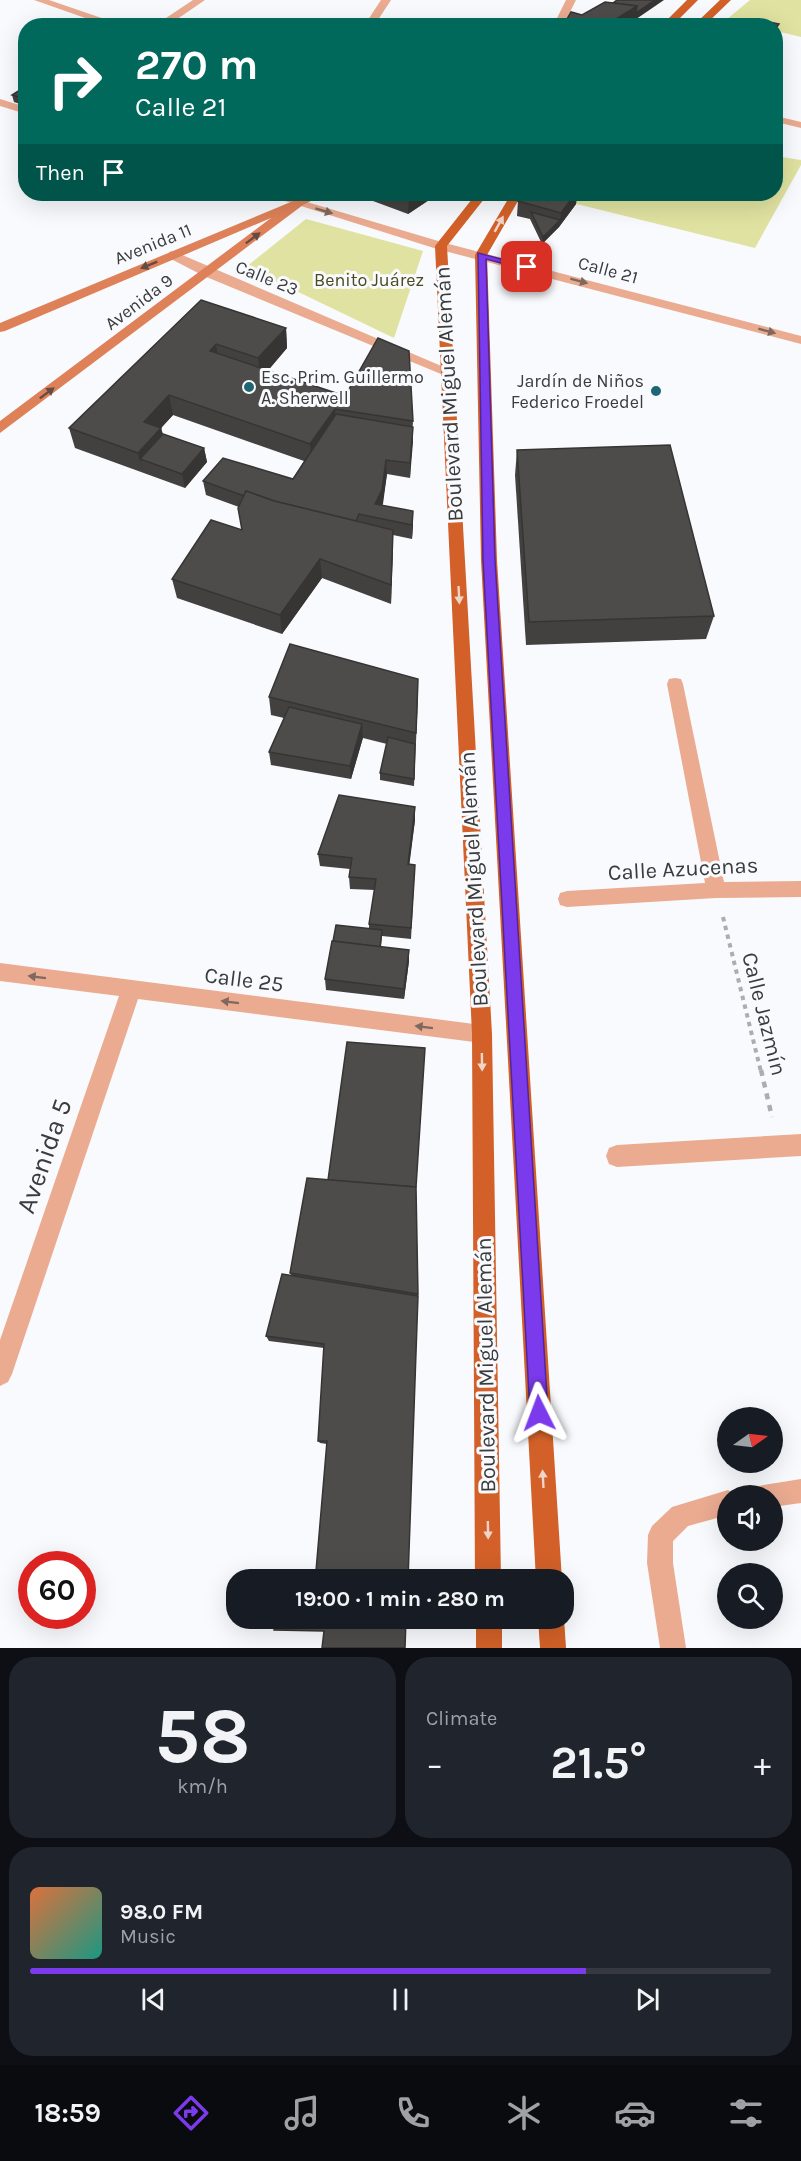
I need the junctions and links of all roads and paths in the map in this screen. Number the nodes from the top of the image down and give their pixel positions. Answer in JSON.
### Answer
{"nodes":[{"id":1,"x":39,"y":0,"type":"edge"},
{"id":2,"x":200,"y":0,"type":"edge"},
{"id":3,"x":386,"y":0,"type":"edge"},
{"id":4,"x":571,"y":0,"type":"edge"},
{"id":5,"x":693,"y":0,"type":"edge"},
{"id":6,"x":726,"y":0,"type":"edge"},
{"id":7,"x":95,"y":18,"type":"edge"},
{"id":8,"x":172,"y":18,"type":"edge"},
{"id":9,"x":374,"y":18,"type":"edge"},
{"id":10,"x":562,"y":18,"type":"edge"},
{"id":11,"x":673,"y":18,"type":"edge"},
{"id":12,"x":706,"y":18,"type":"edge"},
{"id":13,"x":0,"y":102,"type":"edge"},
{"id":14,"x":18,"y":108,"type":"edge"},
{"id":15,"x":783,"y":121,"type":"edge"},
{"id":16,"x":801,"y":125,"type":"edge"},
{"id":17,"x":289,"y":201,"type":"edge"},
{"id":18,"x":304,"y":201,"type":"edge"},
{"id":19,"x":476,"y":201,"type":"edge"},
{"id":20,"x":512,"y":201,"type":"edge"},
{"id":21,"x":298,"y":204,"type":"junction"},
{"id":22,"x":441,"y":246,"type":"junction"},
{"id":23,"x":173,"y":255,"type":"junction"},
{"id":24,"x":481,"y":255,"type":"junction"},
{"id":25,"x":208,"y":273,"type":"junction"},
{"id":26,"x":0,"y":328,"type":"edge"},
{"id":27,"x":801,"y":340,"type":"edge"},
{"id":28,"x":446,"y":371,"type":"junction"},
{"id":29,"x":0,"y":428,"type":"edge"},
{"id":30,"x":457,"y":559,"type":"junction"},
{"id":31,"x":489,"y":560,"type":"junction"},
{"id":32,"x":675,"y":684,"type":"dead end"},
{"id":33,"x":801,"y":889,"type":"edge"},
{"id":34,"x":716,"y":890,"type":"junction"},
{"id":35,"x":567,"y":899,"type":"dead end"},
{"id":36,"x":0,"y":972,"type":"edge"},
{"id":37,"x":131,"y":990,"type":"junction"},
{"id":38,"x":482,"y":1034,"type":"junction"},
{"id":39,"x":801,"y":1145,"type":"edge"},
{"id":40,"x":779,"y":1146,"type":"junction"},
{"id":41,"x":617,"y":1156,"type":"dead end"},
{"id":42,"x":0,"y":1374,"type":"edge"},
{"id":43,"x":801,"y":1491,"type":"edge"},
{"id":44,"x":783,"y":1493,"type":"edge"},
{"id":45,"x":717,"y":1505,"type":"edge"},
{"id":46,"x":488,"y":1569,"type":"edge"},
{"id":47,"x":548,"y":1569,"type":"edge"},
{"id":48,"x":489,"y":1629,"type":"edge"},
{"id":49,"x":552,"y":1629,"type":"edge"},
{"id":50,"x":489,"y":1648,"type":"edge"},
{"id":51,"x":553,"y":1648,"type":"edge"},
{"id":52,"x":672,"y":1648,"type":"edge"}],
"edges":[{"from":1,"to":7,"type":"street"},
{"from":2,"to":8,"type":"street"},
{"from":3,"to":9,"type":"street"},
{"from":4,"to":10,"type":"street"},
{"from":5,"to":11,"type":"main road"},
{"from":6,"to":12,"type":"main road"},
{"from":13,"to":14,"type":"street"},
{"from":15,"to":16,"type":"street"},
{"from":17,"to":21,"type":"street","name":"Calle 21"},
{"from":18,"to":21,"type":"main road","name":"Avenida 11"},
{"from":19,"to":22,"type":"main road","name":"Boulevard Miguel Alemán"},
{"from":24,"to":20,"type":"main road","one_way":true},
{"from":21,"to":22,"type":"street","name":"Calle 21","one_way":true},
{"from":21,"to":23,"type":"main road","name":"Avenida 11"},
{"from":25,"to":21,"type":"main road","name":"Avenida 9","one_way":true},
{"from":22,"to":24,"type":"street","name":"Calle 21"},
{"from":22,"to":28,"type":"main road","name":"Boulevard Miguel Alemán"},
{"from":23,"to":25,"type":"street","name":"Calle 23"},
{"from":23,"to":26,"type":"main road","name":"Avenida 11","one_way":true},
{"from":24,"to":27,"type":"street","name":"Calle 21","one_way":true},
{"from":24,"to":31,"type":"main road","name":"Boulevard Miguel Alemán"},
{"from":25,"to":28,"type":"street","name":"Calle 23"},
{"from":29,"to":25,"type":"main road","name":"Avenida 9","one_way":true},
{"from":28,"to":30,"type":"main road","name":"Boulevard Miguel Alemán"},
{"from":30,"to":31,"type":"main road"},
{"from":30,"to":38,"type":"main road","name":"Boulevard Miguel Alemán","one_way":true},
{"from":47,"to":31,"type":"main road","name":"Boulevard Miguel Alemán","one_way":true},
{"from":32,"to":34,"type":"street"},
{"from":33,"to":34,"type":"street","name":"Calle Azucenas"},
{"from":34,"to":35,"type":"street","name":"Calle Azucenas"},
{"from":34,"to":40,"type":"path","name":"Calle Jazmín"},
{"from":37,"to":36,"type":"street","name":"Calle 25","one_way":true},
{"from":38,"to":37,"type":"street","name":"Calle 25","one_way":true},
{"from":37,"to":42,"type":"street","name":"Avenida 5"},
{"from":38,"to":46,"type":"main road","name":"Boulevard Miguel Alemán","one_way":true},
{"from":39,"to":40,"type":"street"},
{"from":40,"to":41,"type":"street"},
{"from":43,"to":44,"type":"street"},
{"from":45,"to":52,"type":"street"},
{"from":48,"to":50,"type":"main road"},
{"from":49,"to":51,"type":"main road"}]}
